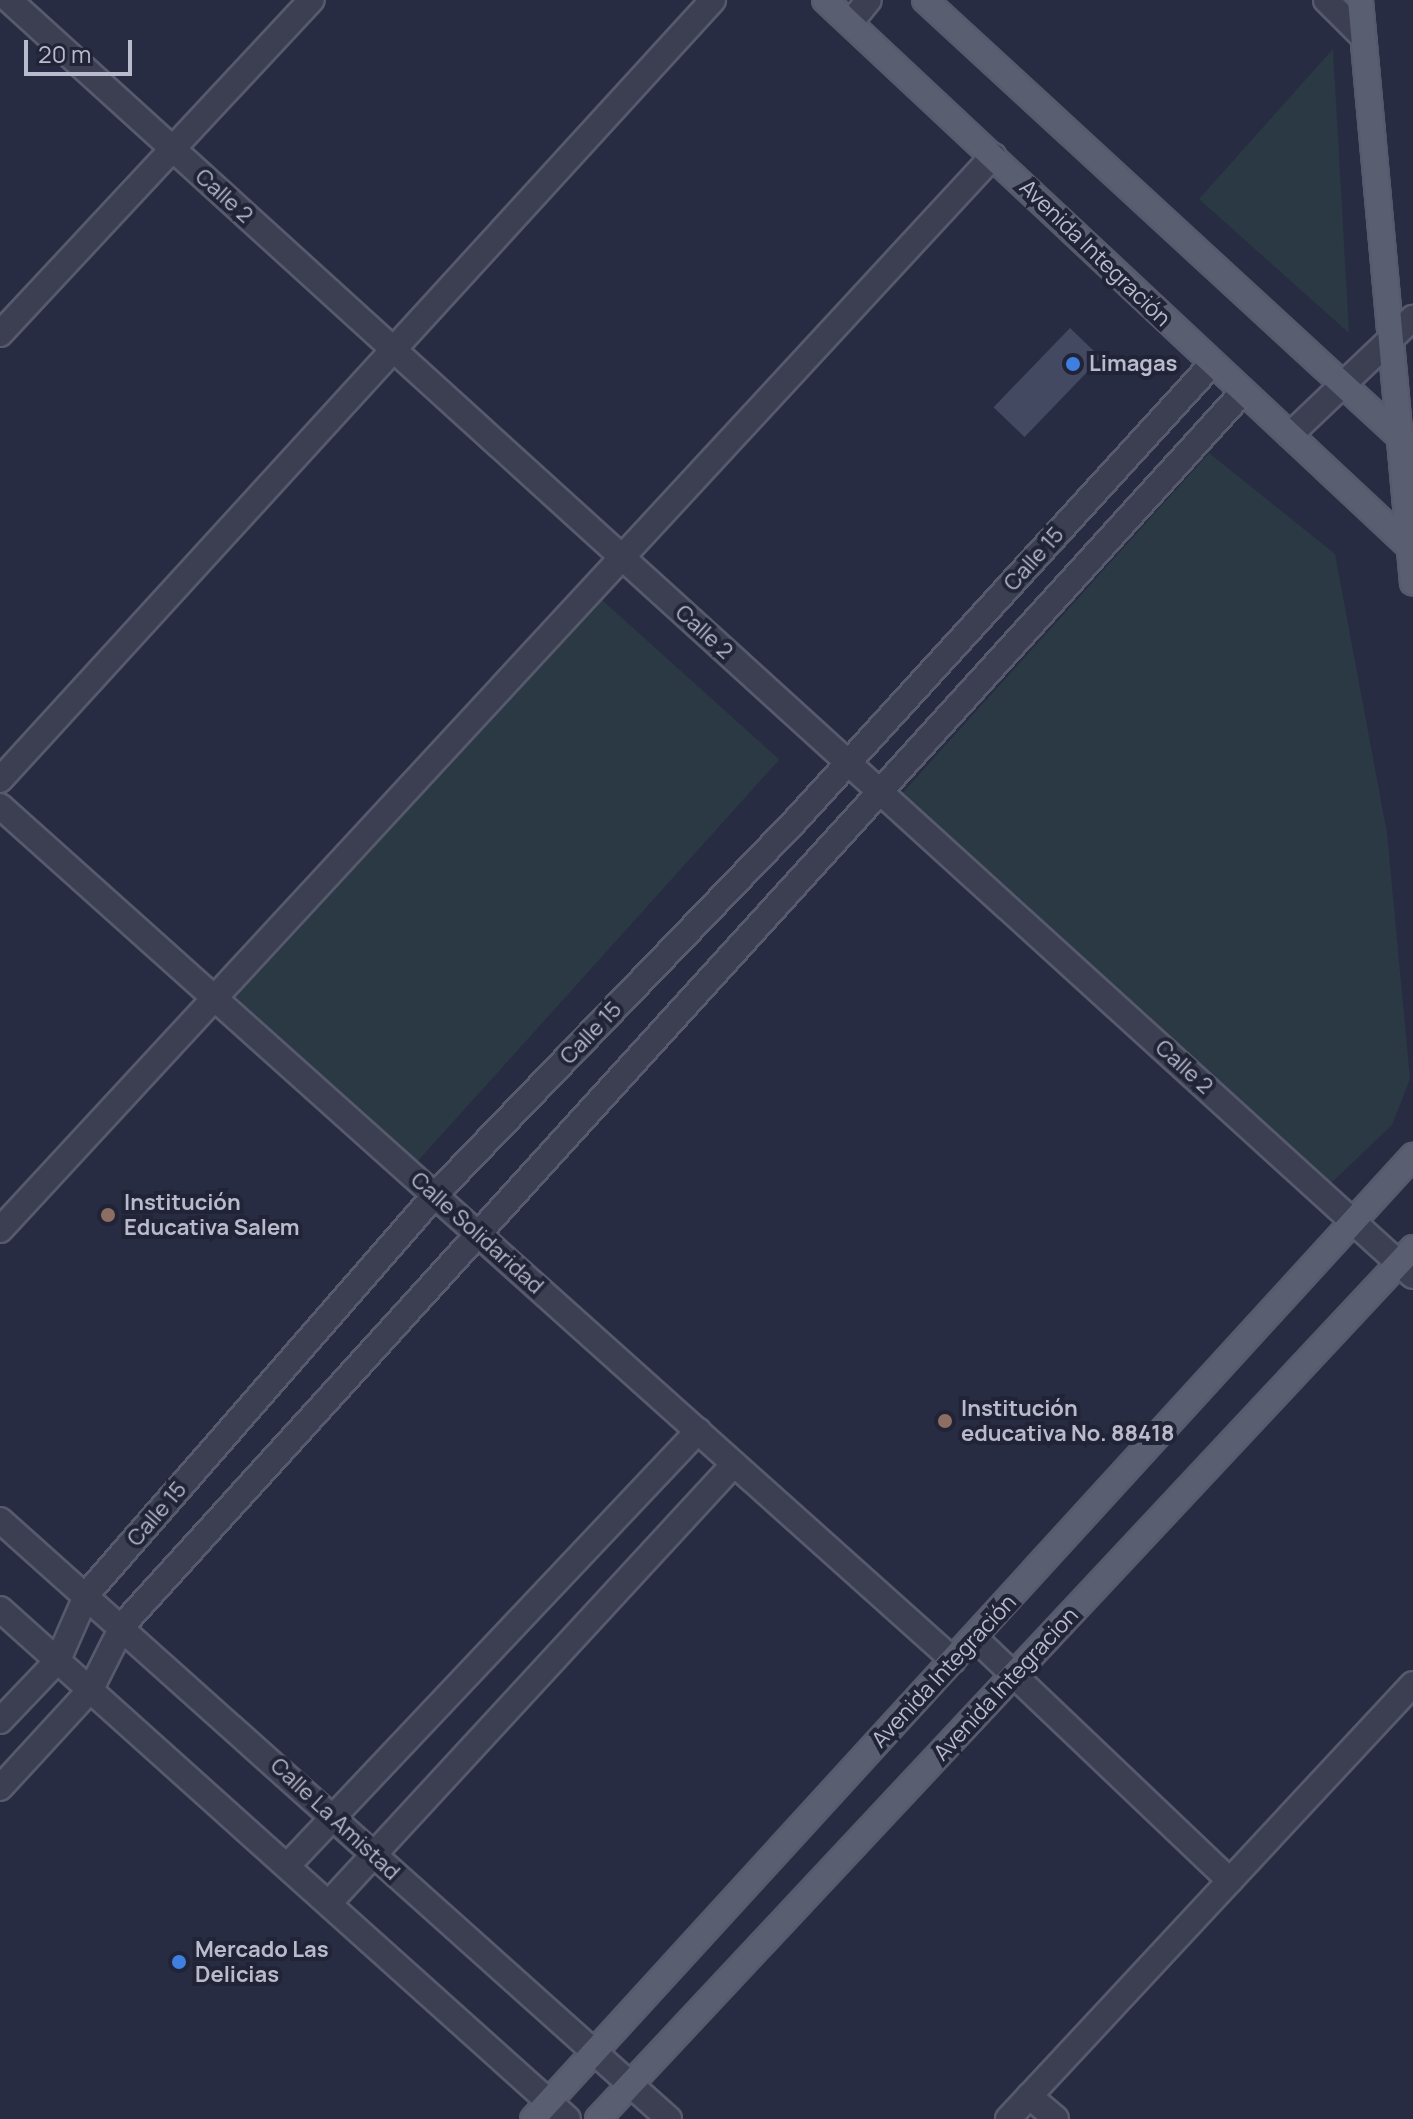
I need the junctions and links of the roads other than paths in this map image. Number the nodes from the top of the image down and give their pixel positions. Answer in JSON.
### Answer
{"nodes":[{"id":1,"x":9,"y":0,"type":"edge"},
{"id":2,"x":312,"y":0,"type":"edge"},
{"id":3,"x":713,"y":0,"type":"edge"},
{"id":4,"x":825,"y":0,"type":"edge"},
{"id":5,"x":869,"y":0,"type":"edge"},
{"id":6,"x":925,"y":0,"type":"edge"},
{"id":7,"x":1326,"y":0,"type":"edge"},
{"id":8,"x":1360,"y":0,"type":"edge"},
{"id":9,"x":851,"y":22,"type":"junction"},
{"id":10,"x":1362,"y":36,"type":"junction"},
{"id":11,"x":172,"y":149,"type":"junction"},
{"id":12,"x":993,"y":156,"type":"junction"},
{"id":13,"x":1413,"y":318,"type":"edge"},
{"id":14,"x":0,"y":334,"type":"edge"},
{"id":15,"x":1390,"y":341,"type":"junction"},
{"id":16,"x":394,"y":350,"type":"junction"},
{"id":17,"x":1211,"y":365,"type":"junction"},
{"id":18,"x":1339,"y":387,"type":"junction"},
{"id":19,"x":1242,"y":393,"type":"junction"},
{"id":20,"x":1290,"y":435,"type":"junction"},
{"id":21,"x":1406,"y":444,"type":"edge"},
{"id":22,"x":1411,"y":548,"type":"edge"},
{"id":23,"x":622,"y":557,"type":"junction"},
{"id":24,"x":1413,"y":583,"type":"edge"},
{"id":25,"x":848,"y":763,"type":"junction"},
{"id":26,"x":0,"y":780,"type":"edge"},
{"id":27,"x":883,"y":794,"type":"junction"},
{"id":28,"x":0,"y":806,"type":"edge"},
{"id":29,"x":214,"y":998,"type":"junction"},
{"id":30,"x":1413,"y":1156,"type":"edge"},
{"id":31,"x":435,"y":1195,"type":"junction"},
{"id":32,"x":1354,"y":1222,"type":"junction"},
{"id":33,"x":0,"y":1230,"type":"edge"},
{"id":34,"x":480,"y":1237,"type":"junction"},
{"id":35,"x":1409,"y":1262,"type":"edge"},
{"id":36,"x":698,"y":1431,"type":"junction"},
{"id":37,"x":734,"y":1464,"type":"junction"},
{"id":38,"x":0,"y":1520,"type":"edge"},
{"id":39,"x":87,"y":1594,"type":"junction"},
{"id":40,"x":0,"y":1609,"type":"edge"},
{"id":41,"x":123,"y":1625,"type":"junction"},
{"id":42,"x":975,"y":1638,"type":"junction"},
{"id":43,"x":58,"y":1660,"type":"junction"},
{"id":44,"x":953,"y":1660,"type":"junction"},
{"id":45,"x":1014,"y":1675,"type":"junction"},
{"id":46,"x":1413,"y":1684,"type":"edge"},
{"id":47,"x":91,"y":1689,"type":"junction"},
{"id":48,"x":0,"y":1721,"type":"edge"},
{"id":49,"x":0,"y":1788,"type":"edge"},
{"id":50,"x":333,"y":1816,"type":"junction"},
{"id":51,"x":372,"y":1854,"type":"junction"},
{"id":52,"x":289,"y":1864,"type":"junction"},
{"id":53,"x":1230,"y":1881,"type":"junction"},
{"id":54,"x":331,"y":1901,"type":"junction"},
{"id":55,"x":597,"y":2052,"type":"junction"},
{"id":56,"x":631,"y":2083,"type":"junction"},
{"id":57,"x":1029,"y":2096,"type":"junction"},
{"id":58,"x":542,"y":2110,"type":"edge"},
{"id":59,"x":568,"y":2119,"type":"edge"},
{"id":60,"x":598,"y":2119,"type":"edge"},
{"id":61,"x":669,"y":2119,"type":"edge"},
{"id":62,"x":1008,"y":2119,"type":"edge"},
{"id":63,"x":1056,"y":2119,"type":"edge"}],
"edges":[{"from":1,"to":11,"type":"street","name":"Calle 2"},
{"from":2,"to":11,"type":"street"},
{"from":3,"to":16,"type":"street"},
{"from":4,"to":9,"type":"main road","name":"Avenida Integración"},
{"from":5,"to":9,"type":"street"},
{"from":6,"to":18,"type":"main road"},
{"from":7,"to":10,"type":"street"},
{"from":8,"to":10,"type":"main road"},
{"from":9,"to":12,"type":"main road","name":"Avenida Integración"},
{"from":10,"to":15,"type":"main road"},
{"from":11,"to":14,"type":"street"},
{"from":11,"to":16,"type":"street","name":"Calle 2"},
{"from":12,"to":17,"type":"main road","name":"Avenida Integración"},
{"from":12,"to":23,"type":"street"},
{"from":13,"to":15,"type":"street"},
{"from":15,"to":18,"type":"street"},
{"from":15,"to":21,"type":"main road"},
{"from":16,"to":23,"type":"street","name":"Calle 2"},
{"from":16,"to":26,"type":"street"},
{"from":17,"to":19,"type":"main road","name":"Avenida Integración"},
{"from":17,"to":25,"type":"street","name":"Calle 15"},
{"from":18,"to":20,"type":"street"},
{"from":18,"to":21,"type":"main road"},
{"from":19,"to":20,"type":"main road","name":"Avenida Integración"},
{"from":19,"to":27,"type":"street"},
{"from":20,"to":22,"type":"main road","name":"Avenida Integración"},
{"from":21,"to":22,"type":"main road"},
{"from":22,"to":24,"type":"main road"},
{"from":23,"to":25,"type":"street","name":"Calle 2"},
{"from":23,"to":29,"type":"street"},
{"from":25,"to":27,"type":"street","name":"Calle 2"},
{"from":25,"to":31,"type":"street","name":"Calle 15"},
{"from":27,"to":32,"type":"street","name":"Calle 2"},
{"from":27,"to":34,"type":"street"},
{"from":28,"to":29,"type":"street","name":"Calle Solidaridad"},
{"from":29,"to":31,"type":"street","name":"Calle Solidaridad"},
{"from":29,"to":33,"type":"street"},
{"from":30,"to":32,"type":"main road","name":"Avenida Integración"},
{"from":31,"to":34,"type":"street","name":"Calle Solidaridad"},
{"from":31,"to":39,"type":"street","name":"Calle 15"},
{"from":32,"to":35,"type":"street","name":"Calle 2"},
{"from":32,"to":42,"type":"main road","name":"Avenida Integración"},
{"from":34,"to":36,"type":"street","name":"Calle Solidaridad"},
{"from":34,"to":41,"type":"street"},
{"from":35,"to":45,"type":"main road","name":"Avenida Integracion"},
{"from":36,"to":37,"type":"street","name":"Calle Solidaridad"},
{"from":36,"to":50,"type":"street"},
{"from":37,"to":44,"type":"street","name":"Calle Solidaridad"},
{"from":37,"to":51,"type":"street"},
{"from":38,"to":39,"type":"street","name":"Calle La Amistad"},
{"from":39,"to":41,"type":"street","name":"Calle La Amistad"},
{"from":39,"to":43,"type":"street","name":"Calle 15"},
{"from":40,"to":43,"type":"street"},
{"from":41,"to":47,"type":"street"},
{"from":41,"to":50,"type":"street","name":"Calle La Amistad"},
{"from":42,"to":44,"type":"main road","name":"Avenida Integración"},
{"from":42,"to":45,"type":"street"},
{"from":43,"to":47,"type":"street"},
{"from":43,"to":48,"type":"street","name":"Calle 15"},
{"from":44,"to":55,"type":"main road","name":"Avenida Integración"},
{"from":45,"to":53,"type":"street"},
{"from":45,"to":56,"type":"main road","name":"Avenida Integracion"},
{"from":46,"to":53,"type":"street"},
{"from":47,"to":49,"type":"street"},
{"from":47,"to":52,"type":"street"},
{"from":50,"to":51,"type":"street","name":"Calle La Amistad"},
{"from":50,"to":52,"type":"street"},
{"from":51,"to":54,"type":"street"},
{"from":51,"to":55,"type":"street","name":"Calle La Amistad"},
{"from":52,"to":54,"type":"street"},
{"from":53,"to":57,"type":"street"},
{"from":54,"to":58,"type":"street"},
{"from":55,"to":56,"type":"street","name":"Calle La Amistad"},
{"from":55,"to":58,"type":"main road","name":"Avenida Integración"},
{"from":56,"to":60,"type":"main road","name":"Avenida Integracion"},
{"from":56,"to":61,"type":"street","name":"Calle La Amistad"},
{"from":57,"to":62,"type":"street"},
{"from":57,"to":63,"type":"street"},
{"from":58,"to":59,"type":"street"}]}
